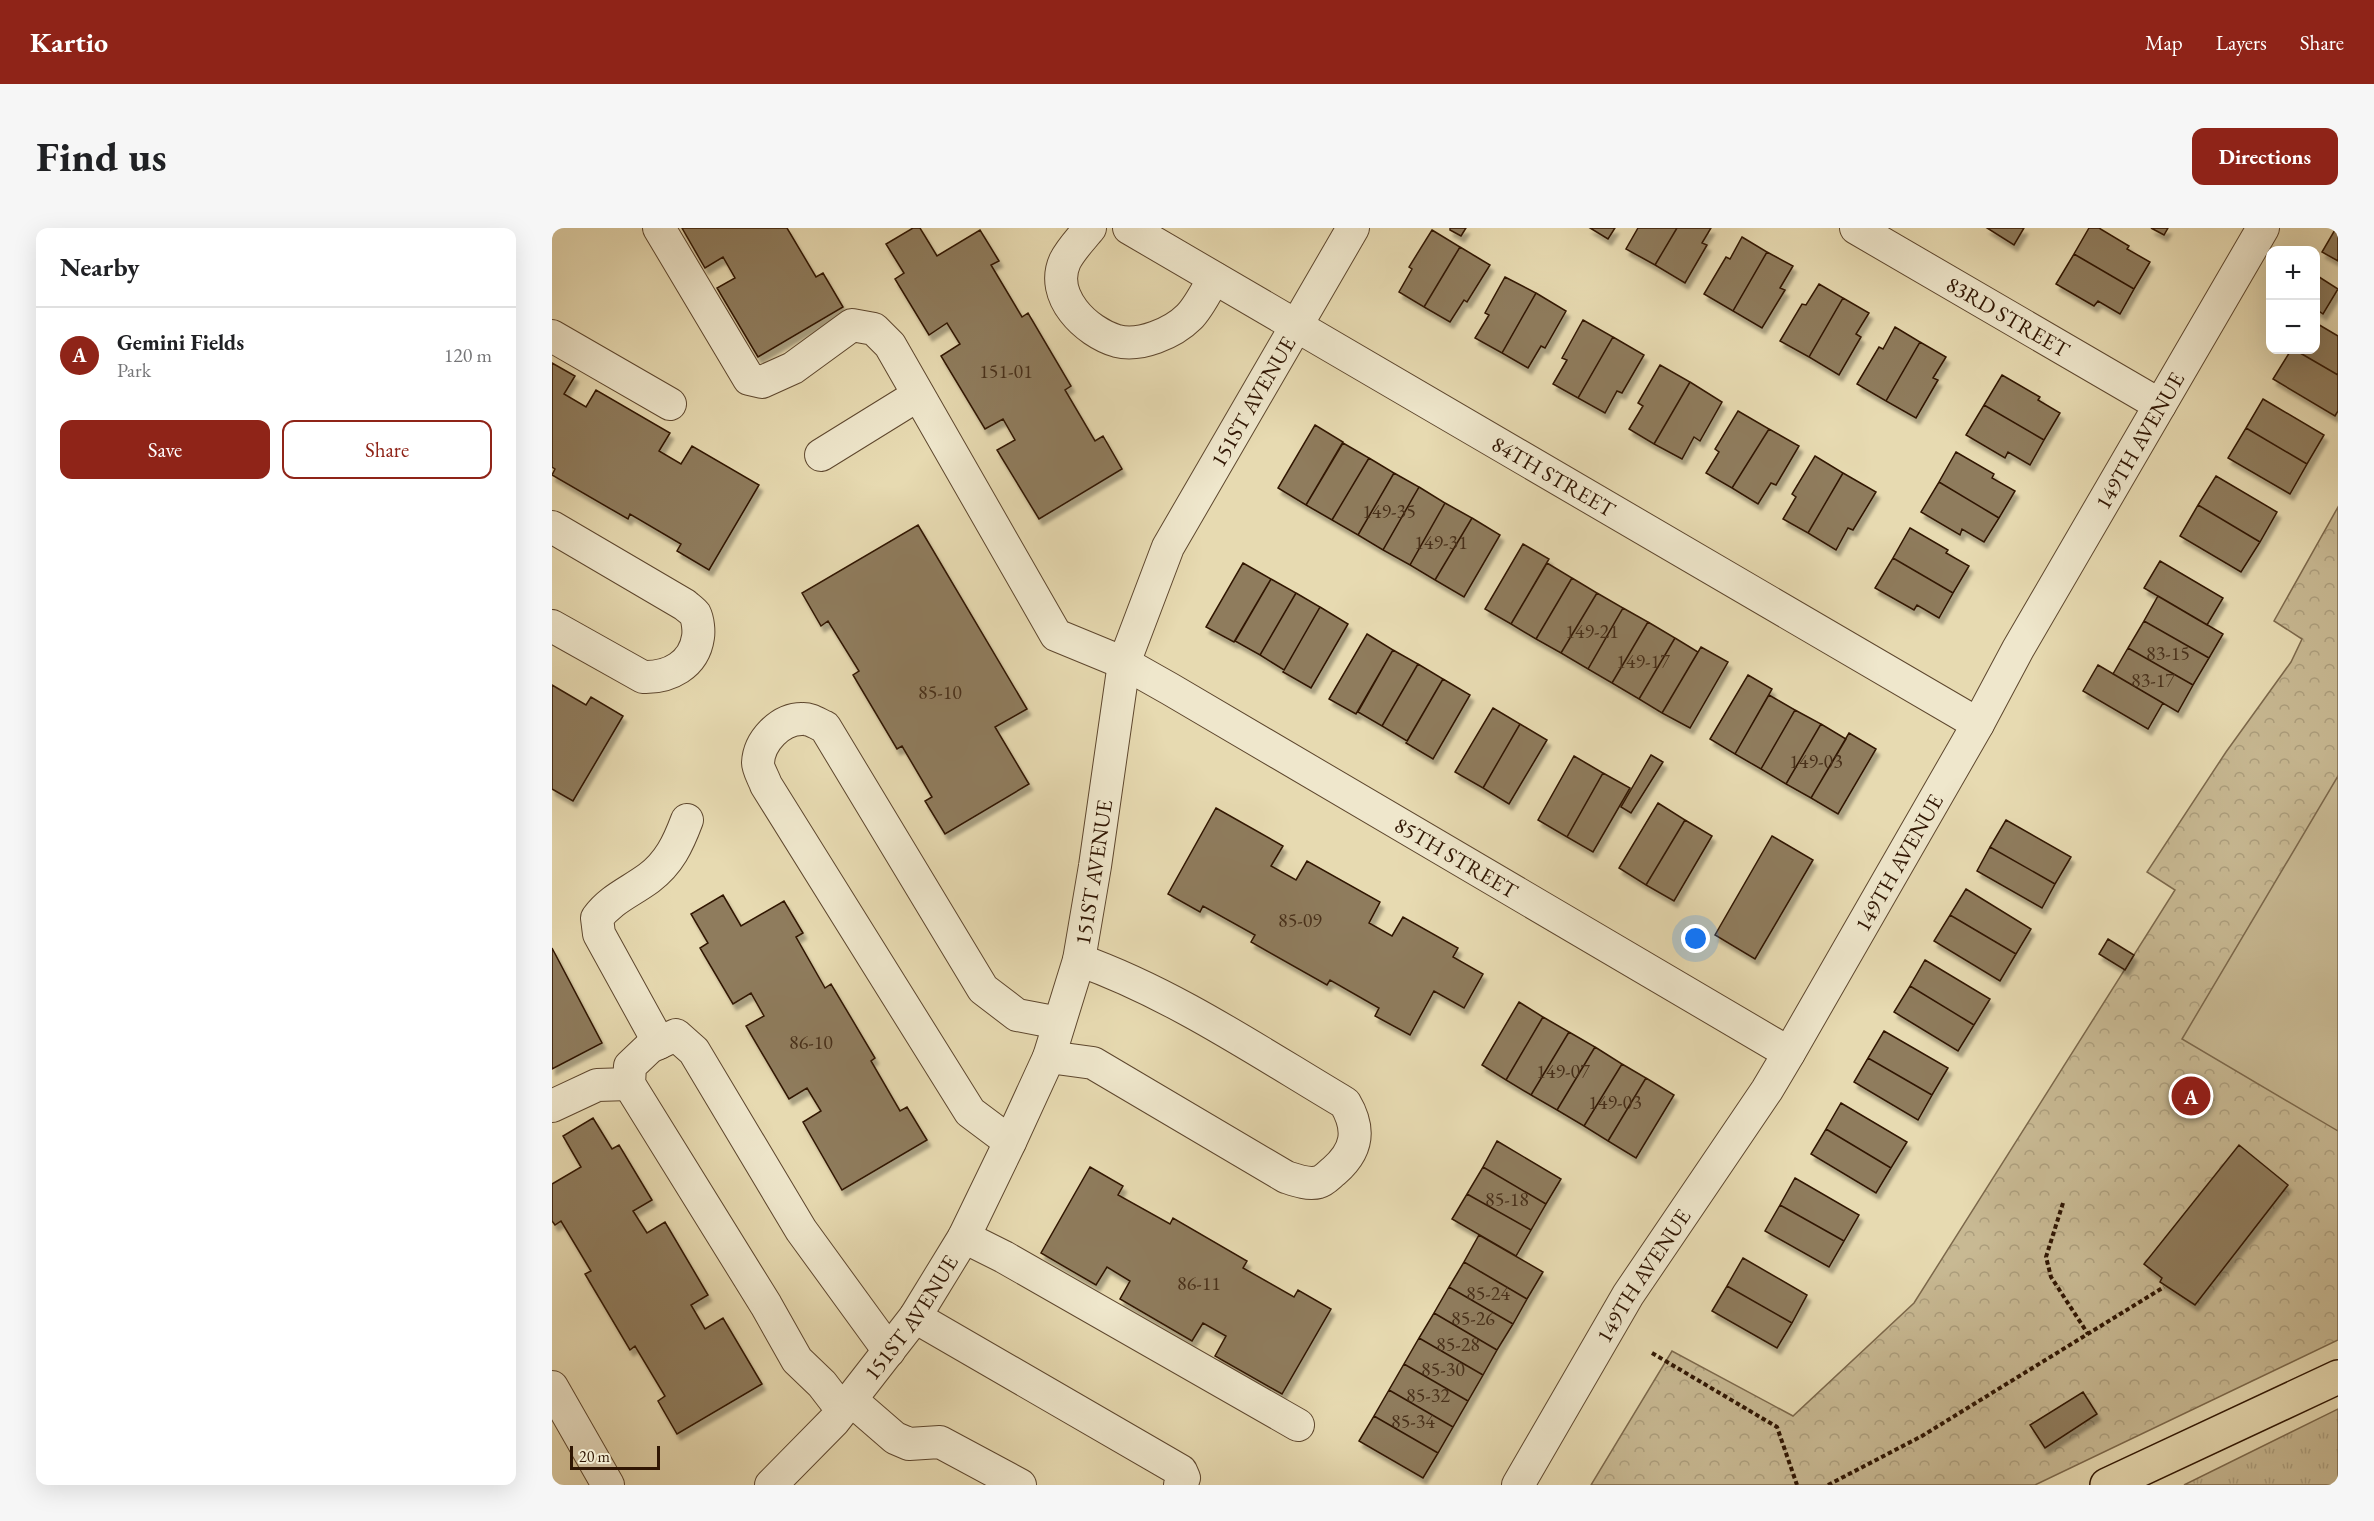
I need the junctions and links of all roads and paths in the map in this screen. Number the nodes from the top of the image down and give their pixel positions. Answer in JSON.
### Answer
{"nodes":[{"id":1,"x":659,"y":228,"type":"edge"},
{"id":2,"x":1090,"y":228,"type":"edge"},
{"id":3,"x":1129,"y":228,"type":"edge"},
{"id":4,"x":1353,"y":228,"type":"edge"},
{"id":5,"x":1856,"y":228,"type":"edge"},
{"id":6,"x":2263,"y":228,"type":"edge"},
{"id":7,"x":1171,"y":238,"type":"edge"},
{"id":8,"x":1214,"y":278,"type":"junction"},
{"id":9,"x":1296,"y":327,"type":"junction"},
{"id":10,"x":552,"y":336,"type":"edge"},
{"id":11,"x":918,"y":395,"type":"junction"},
{"id":12,"x":669,"y":404,"type":"dead end"},
{"id":13,"x":2160,"y":405,"type":"junction"},
{"id":14,"x":821,"y":455,"type":"dead end"},
{"id":15,"x":552,"y":527,"type":"edge"},
{"id":16,"x":552,"y":626,"type":"edge"},
{"id":17,"x":1124,"y":663,"type":"junction"},
{"id":18,"x":1978,"y":724,"type":"junction"},
{"id":19,"x":687,"y":820,"type":"dead end"},
{"id":20,"x":1079,"y":960,"type":"junction"},
{"id":21,"x":1059,"y":1023,"type":"junction"},
{"id":22,"x":659,"y":1043,"type":"junction"},
{"id":23,"x":1789,"y":1053,"type":"junction"},
{"id":24,"x":1049,"y":1057,"type":"junction"},
{"id":25,"x":629,"y":1084,"type":"junction"},
{"id":26,"x":552,"y":1106,"type":"edge"},
{"id":27,"x":1010,"y":1142,"type":"junction"},
{"id":28,"x":2063,"y":1203,"type":"dead end"},
{"id":29,"x":964,"y":1237,"type":"junction"},
{"id":30,"x":2164,"y":1287,"type":"dead end"},
{"id":31,"x":915,"y":1317,"type":"junction"},
{"id":32,"x":2088,"y":1334,"type":"junction"},
{"id":33,"x":889,"y":1351,"type":"junction"},
{"id":34,"x":1652,"y":1353,"type":"dead end"},
{"id":35,"x":2338,"y":1377,"type":"edge"},
{"id":36,"x":552,"y":1387,"type":"edge"},
{"id":37,"x":846,"y":1405,"type":"junction"},
{"id":38,"x":1298,"y":1425,"type":"dead end"},
{"id":39,"x":608,"y":1485,"type":"edge"},
{"id":40,"x":771,"y":1485,"type":"edge"},
{"id":41,"x":1020,"y":1485,"type":"edge"},
{"id":42,"x":1180,"y":1485,"type":"edge"},
{"id":43,"x":1518,"y":1485,"type":"edge"},
{"id":44,"x":1797,"y":1485,"type":"edge"},
{"id":45,"x":1828,"y":1485,"type":"edge"},
{"id":46,"x":2107,"y":1485,"type":"edge"}],
"edges":[{"from":1,"to":11,"type":"street","name":"85TH STREET"},
{"from":2,"to":8,"type":"street"},
{"from":3,"to":7,"type":"street","name":"84TH STREET"},
{"from":4,"to":9,"type":"street","name":"151ST AVENUE"},
{"from":5,"to":13,"type":"street","name":"83RD STREET"},
{"from":6,"to":13,"type":"street","name":"149TH AVENUE"},
{"from":7,"to":8,"type":"street","name":"84TH STREET"},
{"from":8,"to":9,"type":"street","name":"84TH STREET"},
{"from":9,"to":17,"type":"street","name":"151ST AVENUE"},
{"from":9,"to":18,"type":"street","name":"84TH STREET"},
{"from":10,"to":12,"type":"street"},
{"from":11,"to":14,"type":"street"},
{"from":11,"to":17,"type":"street","name":"85TH STREET"},
{"from":13,"to":18,"type":"street","name":"149TH AVENUE"},
{"from":15,"to":16,"type":"street"},
{"from":17,"to":20,"type":"street","name":"151ST AVENUE"},
{"from":17,"to":23,"type":"street","name":"85TH STREET"},
{"from":18,"to":23,"type":"street","name":"149TH AVENUE"},
{"from":19,"to":22,"type":"street"},
{"from":20,"to":21,"type":"street","name":"151ST AVENUE"},
{"from":20,"to":24,"type":"street"},
{"from":21,"to":24,"type":"street","name":"151ST AVENUE"},
{"from":21,"to":27,"type":"street"},
{"from":22,"to":25,"type":"street"},
{"from":22,"to":33,"type":"street"},
{"from":23,"to":43,"type":"street","name":"149TH AVENUE"},
{"from":24,"to":27,"type":"street","name":"151ST AVENUE"},
{"from":25,"to":26,"type":"street"},
{"from":25,"to":37,"type":"street"},
{"from":27,"to":29,"type":"street","name":"151ST AVENUE"},
{"from":28,"to":32,"type":"path"},
{"from":29,"to":31,"type":"street","name":"151ST AVENUE"},
{"from":29,"to":38,"type":"street"},
{"from":30,"to":32,"type":"path"},
{"from":31,"to":33,"type":"street","name":"151ST AVENUE"},
{"from":31,"to":42,"type":"street"},
{"from":32,"to":45,"type":"path"},
{"from":33,"to":37,"type":"street","name":"151ST AVENUE"},
{"from":34,"to":44,"type":"path"},
{"from":35,"to":46,"type":"highway"},
{"from":36,"to":39,"type":"street"},
{"from":37,"to":40,"type":"street","name":"151ST AVENUE"},
{"from":37,"to":41,"type":"street"}]}
